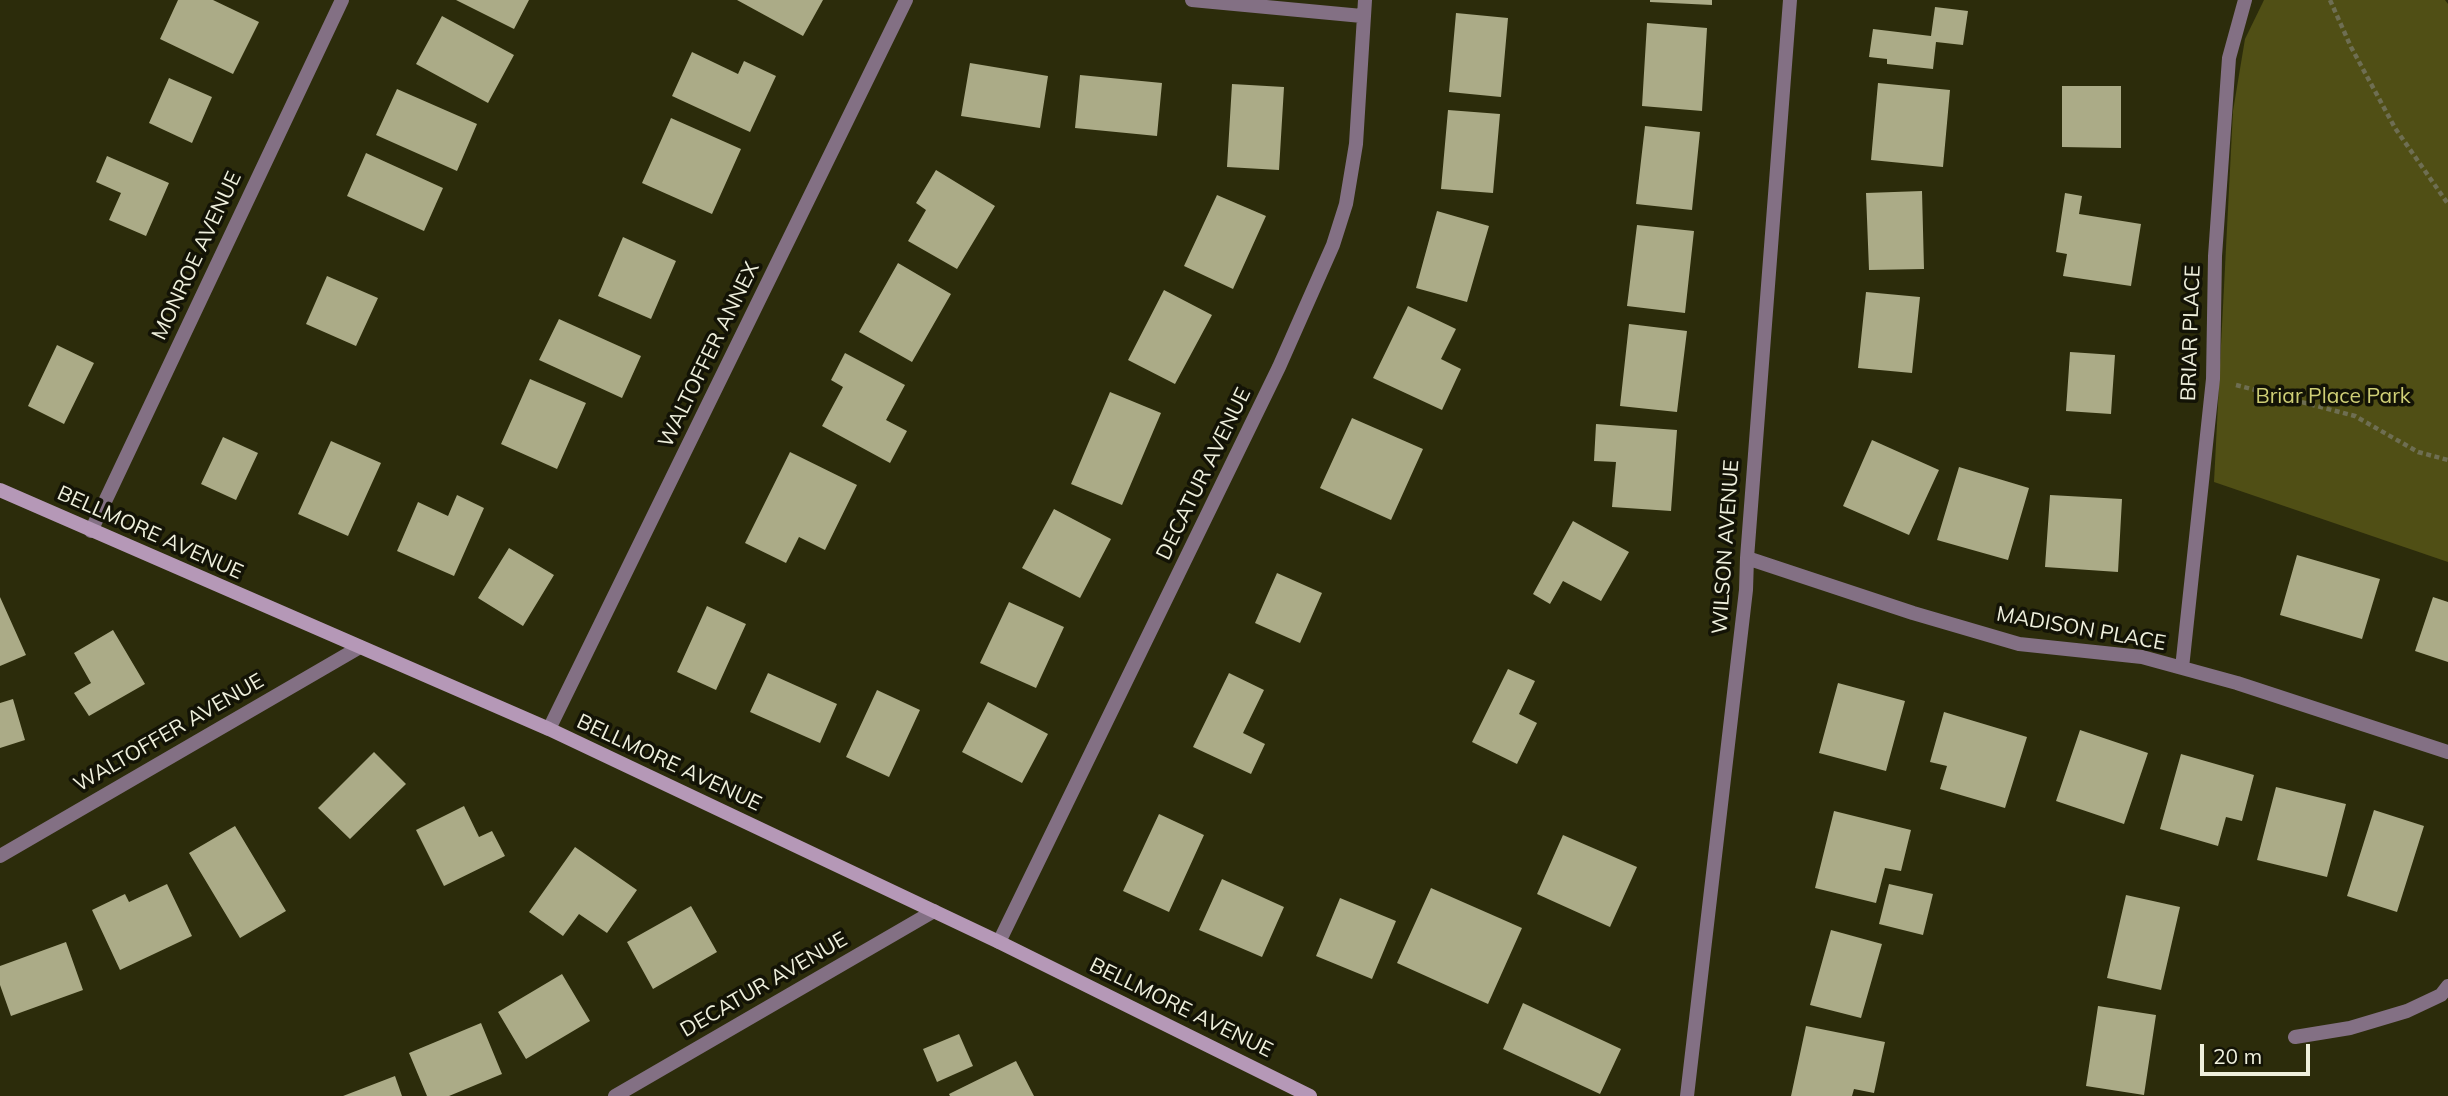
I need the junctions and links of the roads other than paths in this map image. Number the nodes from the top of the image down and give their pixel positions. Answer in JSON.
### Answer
{"nodes":[{"id":1,"x":342,"y":0,"type":"edge"},
{"id":2,"x":906,"y":0,"type":"edge"},
{"id":3,"x":1192,"y":0,"type":"edge"},
{"id":4,"x":1364,"y":0,"type":"edge"},
{"id":5,"x":1790,"y":0,"type":"edge"},
{"id":6,"x":2245,"y":0,"type":"edge"},
{"id":7,"x":1362,"y":16,"type":"junction"},
{"id":8,"x":0,"y":490,"type":"edge"},
{"id":9,"x":91,"y":531,"type":"junction"},
{"id":10,"x":1747,"y":558,"type":"junction"},
{"id":11,"x":359,"y":647,"type":"junction"},
{"id":12,"x":2182,"y":668,"type":"junction"},
{"id":13,"x":548,"y":729,"type":"junction"},
{"id":14,"x":2448,"y":752,"type":"edge"},
{"id":15,"x":0,"y":856,"type":"edge"},
{"id":16,"x":934,"y":911,"type":"junction"},
{"id":17,"x":999,"y":942,"type":"junction"},
{"id":18,"x":2448,"y":986,"type":"edge"},
{"id":19,"x":2295,"y":1037,"type":"dead end"},
{"id":20,"x":615,"y":1096,"type":"edge"},
{"id":21,"x":1310,"y":1096,"type":"edge"},
{"id":22,"x":1687,"y":1096,"type":"edge"}],
"edges":[{"from":1,"to":9,"type":"street","name":"MONROE AVENUE"},
{"from":2,"to":13,"type":"street","name":"WALTOFFER ANNEX"},
{"from":3,"to":7,"type":"street"},
{"from":4,"to":7,"type":"street","name":"DECATUR AVENUE"},
{"from":5,"to":10,"type":"street","name":"WILSON AVENUE"},
{"from":6,"to":12,"type":"street","name":"BRIAR PLACE"},
{"from":7,"to":17,"type":"street","name":"DECATUR AVENUE"},
{"from":8,"to":9,"type":"main road","name":"BELLMORE AVENUE"},
{"from":9,"to":11,"type":"main road","name":"BELLMORE AVENUE"},
{"from":10,"to":12,"type":"street","name":"MADISON PLACE"},
{"from":10,"to":22,"type":"street","name":"WILSON AVENUE"},
{"from":11,"to":13,"type":"main road","name":"BELLMORE AVENUE"},
{"from":11,"to":15,"type":"street","name":"WALTOFFER AVENUE"},
{"from":12,"to":14,"type":"street","name":"MADISON PLACE"},
{"from":13,"to":16,"type":"main road","name":"BELLMORE AVENUE"},
{"from":16,"to":17,"type":"main road","name":"BELLMORE AVENUE"},
{"from":16,"to":20,"type":"street","name":"DECATUR AVENUE"},
{"from":17,"to":21,"type":"main road","name":"BELLMORE AVENUE"},
{"from":18,"to":19,"type":"street"}]}
